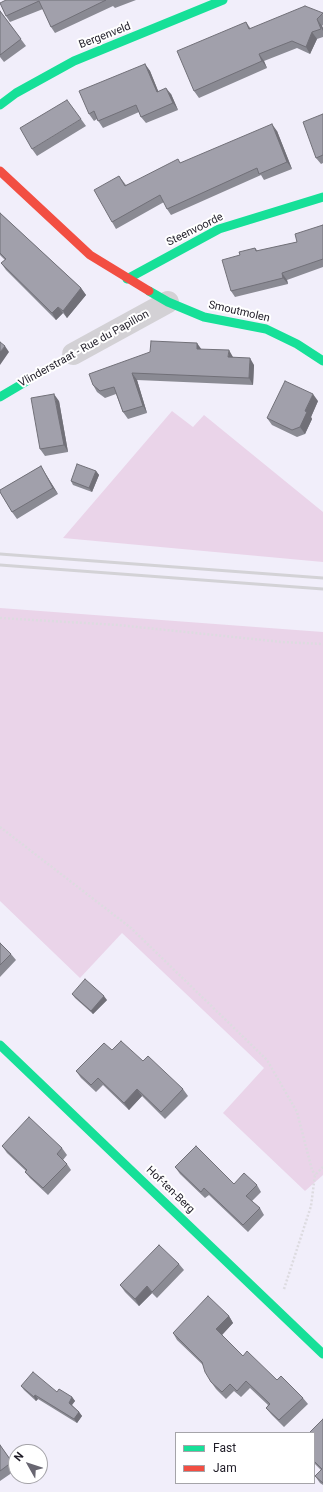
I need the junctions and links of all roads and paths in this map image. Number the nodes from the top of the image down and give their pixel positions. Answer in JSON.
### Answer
{"nodes":[{"id":1,"x":223,"y":0,"type":"edge"},
{"id":2,"x":0,"y":104,"type":"edge"},
{"id":3,"x":0,"y":171,"type":"edge"},
{"id":4,"x":323,"y":197,"type":"edge"},
{"id":5,"x":127,"y":279,"type":"junction"},
{"id":6,"x":168,"y":302,"type":"junction"},
{"id":7,"x":73,"y":354,"type":"joint"},
{"id":8,"x":323,"y":362,"type":"edge"},
{"id":9,"x":27,"y":381,"type":"joint"},
{"id":10,"x":0,"y":396,"type":"edge"},
{"id":11,"x":0,"y":618,"type":"edge"},
{"id":12,"x":323,"y":644,"type":"edge"},
{"id":13,"x":0,"y":827,"type":"edge"},
{"id":14,"x":0,"y":1045,"type":"edge"},
{"id":15,"x":323,"y":1167,"type":"edge"},
{"id":16,"x":315,"y":1175,"type":"junction"},
{"id":17,"x":278,"y":1310,"type":"junction"},
{"id":18,"x":323,"y":1354,"type":"edge"}],
"edges":[{"from":1,"to":2,"type":"street","name":"Bergenveld"},
{"from":3,"to":5,"type":"street"},
{"from":4,"to":5,"type":"street","name":"Steenvoorde"},
{"from":5,"to":6,"type":"street"},
{"from":6,"to":7,"type":"street","name":"Vlinderstraat - Rue du Papillon"},
{"from":6,"to":8,"type":"street","name":"Smoutmolen"},
{"from":7,"to":9,"type":"path","name":"Vlinderstraat - Rue du Papillon"},
{"from":9,"to":10,"type":"street","name":"Vlinderstraat - Rue du Papillon"},
{"from":11,"to":12,"type":"path"},
{"from":13,"to":16,"type":"path"},
{"from":14,"to":17,"type":"street","name":"Hof-ten-Berg"},
{"from":15,"to":16,"type":"path"},
{"from":16,"to":17,"type":"path"},
{"from":17,"to":18,"type":"street","name":"Hof-ten-Berg"}]}
